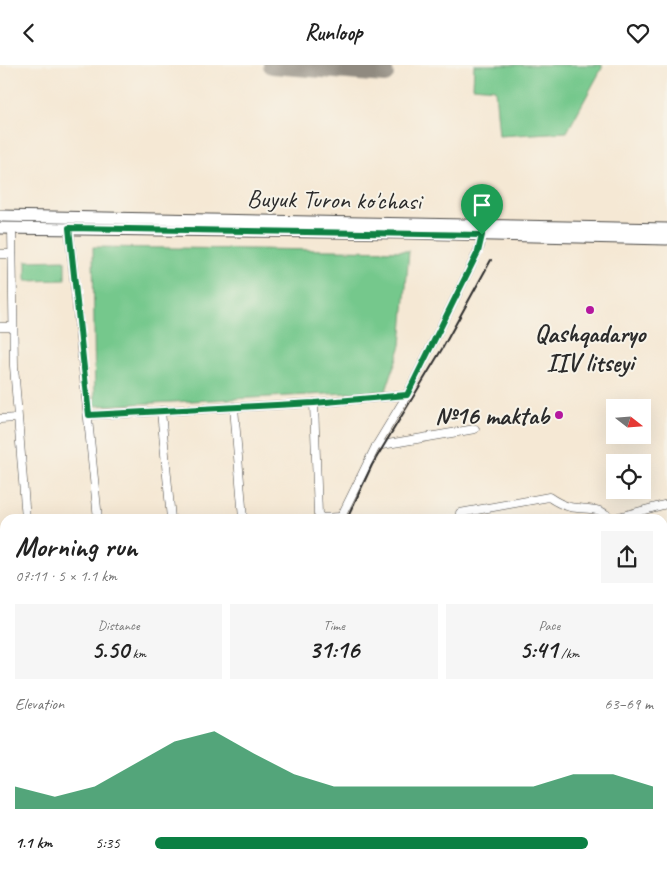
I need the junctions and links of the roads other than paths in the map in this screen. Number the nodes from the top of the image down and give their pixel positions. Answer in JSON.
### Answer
{"nodes":[{"id":1,"x":0,"y":216,"type":"edge"},
{"id":2,"x":6,"y":228,"type":"edge"},
{"id":3,"x":69,"y":228,"type":"junction"},
{"id":4,"x":482,"y":229,"type":"junction"},
{"id":5,"x":667,"y":229,"type":"edge"},
{"id":6,"x":667,"y":239,"type":"edge"},
{"id":7,"x":0,"y":254,"type":"edge"},
{"id":8,"x":12,"y":254,"type":"junction"},
{"id":9,"x":0,"y":327,"type":"edge"},
{"id":10,"x":12,"y":327,"type":"junction"},
{"id":11,"x":407,"y":395,"type":"junction"},
{"id":12,"x":314,"y":403,"type":"junction"},
{"id":13,"x":234,"y":407,"type":"junction"},
{"id":14,"x":161,"y":411,"type":"junction"},
{"id":15,"x":89,"y":415,"type":"junction"},
{"id":16,"x":17,"y":418,"type":"junction"},
{"id":17,"x":0,"y":419,"type":"edge"},
{"id":18,"x":475,"y":429,"type":"dead end"},
{"id":19,"x":376,"y":446,"type":"junction"},
{"id":20,"x":667,"y":503,"type":"edge"},
{"id":21,"x":26,"y":514,"type":"edge"},
{"id":22,"x":98,"y":514,"type":"edge"},
{"id":23,"x":171,"y":514,"type":"edge"},
{"id":24,"x":243,"y":514,"type":"edge"},
{"id":25,"x":318,"y":514,"type":"edge"},
{"id":26,"x":343,"y":514,"type":"edge"},
{"id":27,"x":460,"y":514,"type":"edge"},
{"id":28,"x":607,"y":514,"type":"edge"},
{"id":29,"x":628,"y":514,"type":"edge"}],
"edges":[{"from":1,"to":4,"type":"main road","name":"Buyuk Turon ko'chasi"},
{"from":2,"to":3,"type":"main road","name":"Buyuk Turon ko'chasi"},
{"from":2,"to":8,"type":"street"},
{"from":3,"to":4,"type":"main road","name":"Buyuk Turon ko'chasi"},
{"from":3,"to":15,"type":"street"},
{"from":4,"to":5,"type":"main road","name":"Buyuk Turon ko'chasi"},
{"from":4,"to":6,"type":"main road","name":"Buyuk Turon ko'chasi"},
{"from":4,"to":11,"type":"street"},
{"from":7,"to":8,"type":"street"},
{"from":8,"to":10,"type":"street"},
{"from":9,"to":10,"type":"street"},
{"from":10,"to":16,"type":"street"},
{"from":11,"to":12,"type":"street"},
{"from":11,"to":19,"type":"street"},
{"from":12,"to":13,"type":"street"},
{"from":12,"to":25,"type":"street"},
{"from":13,"to":14,"type":"street"},
{"from":13,"to":24,"type":"street"},
{"from":14,"to":15,"type":"street"},
{"from":14,"to":23,"type":"street"},
{"from":15,"to":22,"type":"street"},
{"from":16,"to":17,"type":"street"},
{"from":16,"to":21,"type":"street"},
{"from":18,"to":19,"type":"street"},
{"from":19,"to":26,"type":"street"},
{"from":20,"to":29,"type":"street"},
{"from":27,"to":28,"type":"street"}]}
